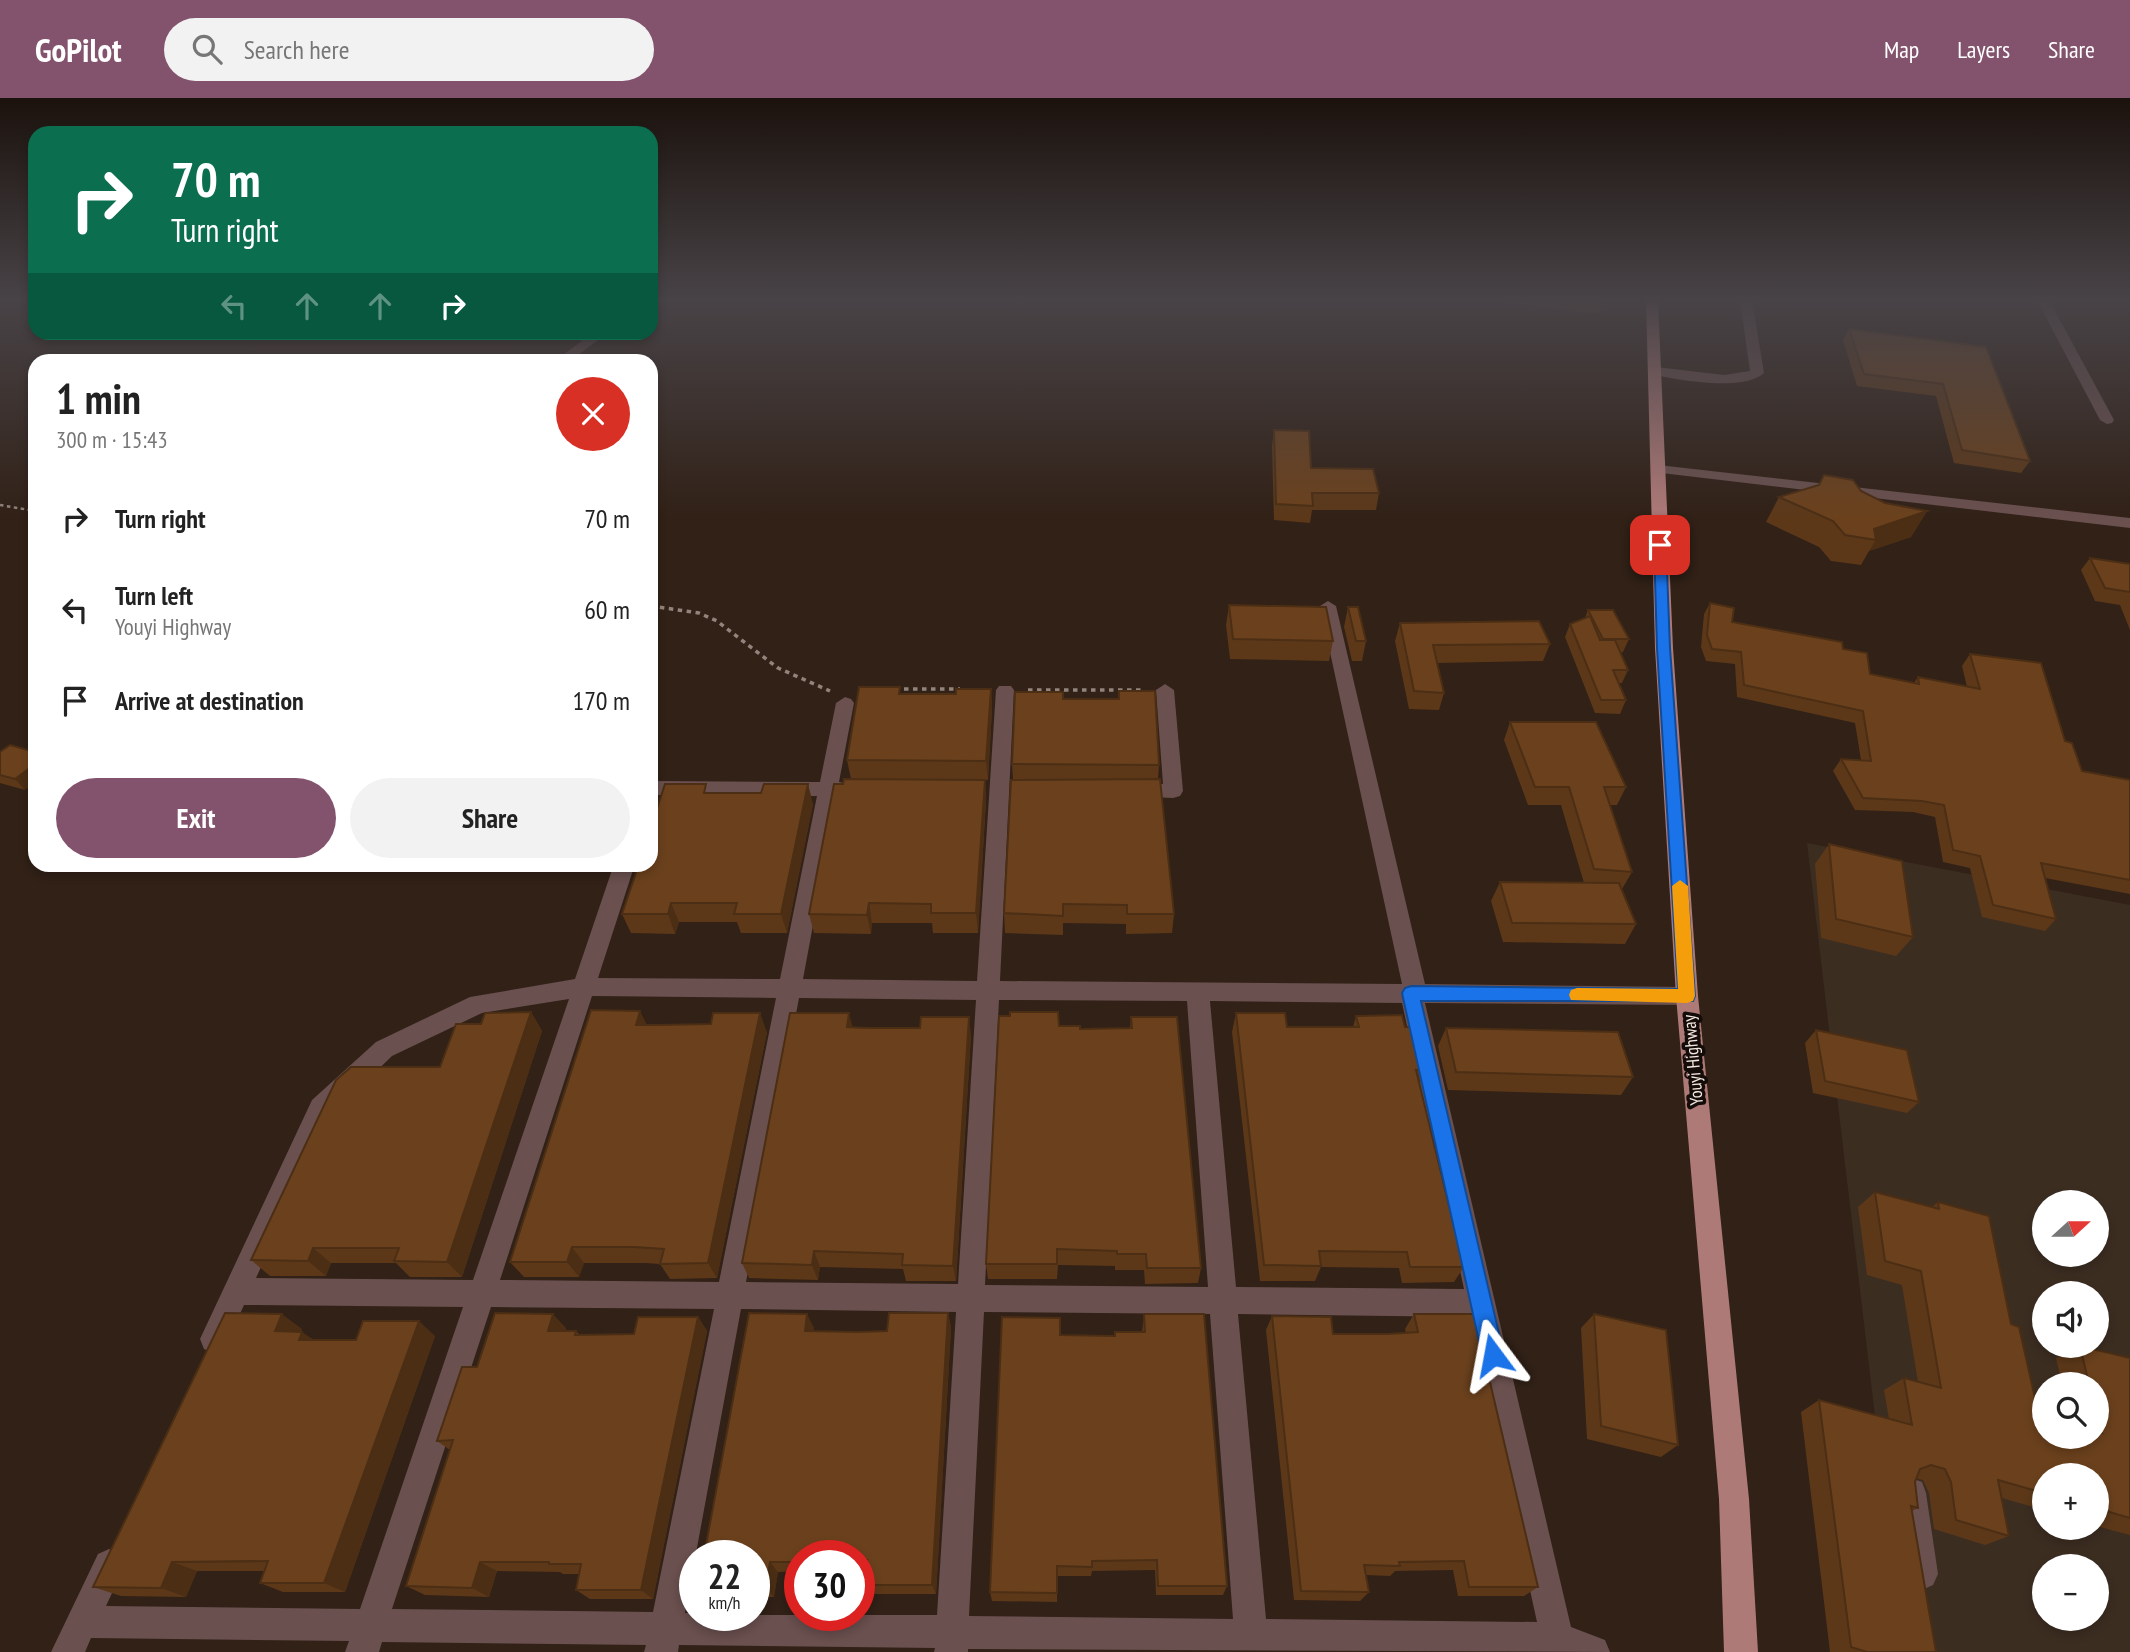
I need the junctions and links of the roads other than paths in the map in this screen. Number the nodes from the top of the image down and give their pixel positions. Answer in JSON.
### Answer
{"nodes":[{"id":1,"x":1656,"y":373,"type":"edge"},
{"id":2,"x":1686,"y":373,"type":"edge"},
{"id":3,"x":1757,"y":373,"type":"edge"},
{"id":4,"x":2082,"y":373,"type":"edge"},
{"id":5,"x":2108,"y":420,"type":"dead end"},
{"id":6,"x":1658,"y":469,"type":"junction"},
{"id":7,"x":2130,"y":523,"type":"edge"},
{"id":8,"x":1328,"y":606,"type":"edge"},
{"id":9,"x":1005,"y":690,"type":"dead end"},
{"id":10,"x":1165,"y":690,"type":"dead end"},
{"id":11,"x":845,"y":703,"type":"road end"},
{"id":12,"x":658,"y":788,"type":"edge"},
{"id":13,"x":828,"y":789,"type":"junction"},
{"id":14,"x":855,"y":789,"type":"edge"},
{"id":15,"x":975,"y":790,"type":"edge"},
{"id":16,"x":1008,"y":790,"type":"junction"},
{"id":17,"x":1107,"y":791,"type":"edge"},
{"id":18,"x":622,"y":872,"type":"edge"},
{"id":19,"x":584,"y":987,"type":"junction"},
{"id":20,"x":790,"y":989,"type":"junction"},
{"id":21,"x":990,"y":990,"type":"junction"},
{"id":22,"x":1198,"y":992,"type":"junction"},
{"id":23,"x":1413,"y":994,"type":"junction"},
{"id":24,"x":1687,"y":996,"type":"junction"},
{"id":25,"x":236,"y":1291,"type":"junction"},
{"id":26,"x":481,"y":1294,"type":"junction"},
{"id":27,"x":731,"y":1296,"type":"junction"},
{"id":28,"x":972,"y":1298,"type":"junction"},
{"id":29,"x":1223,"y":1300,"type":"junction"},
{"id":30,"x":1481,"y":1303,"type":"junction"},
{"id":31,"x":202,"y":1365,"type":"edge"},
{"id":32,"x":1911,"y":1493,"type":"edge"},
{"id":33,"x":123,"y":1536,"type":"edge"},
{"id":34,"x":1925,"y":1599,"type":"edge"},
{"id":35,"x":83,"y":1622,"type":"junction"},
{"id":36,"x":367,"y":1639,"type":"edge"},
{"id":37,"x":664,"y":1641,"type":"edge"},
{"id":38,"x":952,"y":1642,"type":"edge"},
{"id":39,"x":1251,"y":1644,"type":"edge"},
{"id":40,"x":1560,"y":1646,"type":"edge"},
{"id":41,"x":68,"y":1652,"type":"edge"},
{"id":42,"x":1593,"y":1652,"type":"edge"},
{"id":43,"x":1741,"y":1652,"type":"edge"}],
"edges":[{"from":1,"to":6,"type":"main road","name":"Youyi Highway"},
{"from":2,"to":3,"type":"street"},
{"from":4,"to":5,"type":"street"},
{"from":6,"to":7,"type":"street"},
{"from":6,"to":24,"type":"main road","name":"Youyi Highway"},
{"from":8,"to":23,"type":"street"},
{"from":9,"to":16,"type":"street"},
{"from":10,"to":17,"type":"street"},
{"from":11,"to":13,"type":"street"},
{"from":12,"to":13,"type":"street"},
{"from":13,"to":14,"type":"street"},
{"from":13,"to":20,"type":"street"},
{"from":15,"to":16,"type":"street"},
{"from":16,"to":21,"type":"street"},
{"from":18,"to":19,"type":"street"},
{"from":19,"to":20,"type":"street"},
{"from":19,"to":25,"type":"street"},
{"from":19,"to":26,"type":"street"},
{"from":20,"to":21,"type":"street"},
{"from":20,"to":27,"type":"street"},
{"from":21,"to":22,"type":"street"},
{"from":21,"to":28,"type":"street"},
{"from":22,"to":23,"type":"street"},
{"from":22,"to":29,"type":"street"},
{"from":23,"to":24,"type":"street"},
{"from":23,"to":30,"type":"street"},
{"from":24,"to":43,"type":"main road","name":"Youyi Highway"},
{"from":25,"to":26,"type":"street"},
{"from":25,"to":31,"type":"street"},
{"from":26,"to":27,"type":"street"},
{"from":26,"to":36,"type":"street"},
{"from":27,"to":28,"type":"street"},
{"from":27,"to":37,"type":"street"},
{"from":28,"to":29,"type":"street"},
{"from":28,"to":38,"type":"street"},
{"from":29,"to":30,"type":"street"},
{"from":29,"to":39,"type":"street"},
{"from":30,"to":40,"type":"street"},
{"from":32,"to":34,"type":"street"},
{"from":33,"to":35,"type":"street"},
{"from":35,"to":36,"type":"street"},
{"from":35,"to":41,"type":"street"},
{"from":36,"to":37,"type":"street"},
{"from":37,"to":38,"type":"street"},
{"from":38,"to":39,"type":"street"},
{"from":39,"to":40,"type":"street"},
{"from":40,"to":42,"type":"street"}]}
